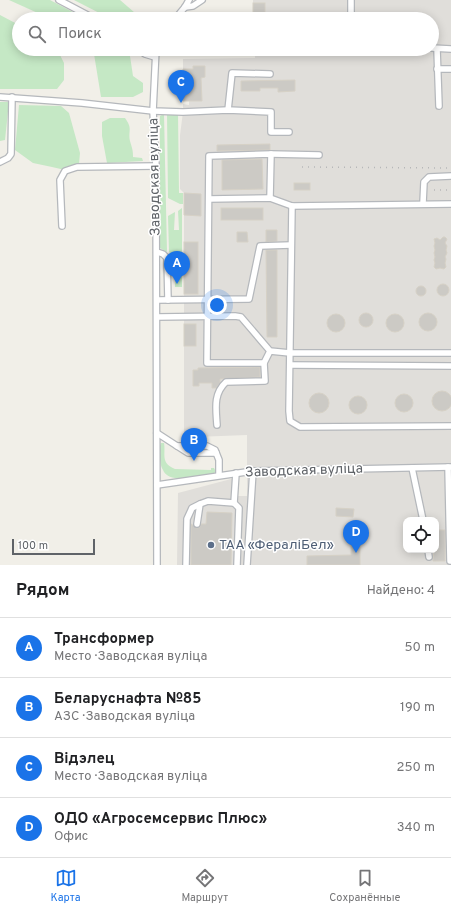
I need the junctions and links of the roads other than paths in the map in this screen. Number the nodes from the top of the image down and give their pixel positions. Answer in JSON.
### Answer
{"nodes":[{"id":1,"x":59,"y":0,"type":"edge"},
{"id":2,"x":189,"y":0,"type":"edge"},
{"id":3,"x":202,"y":0,"type":"edge"},
{"id":4,"x":351,"y":0,"type":"edge"},
{"id":5,"x":185,"y":7,"type":"junction"},
{"id":6,"x":81,"y":12,"type":"edge"},
{"id":7,"x":181,"y":12,"type":"edge"},
{"id":8,"x":351,"y":12,"type":"edge"},
{"id":9,"x":439,"y":48,"type":"edge"},
{"id":10,"x":451,"y":49,"type":"edge"},
{"id":11,"x":152,"y":56,"type":"edge"},
{"id":12,"x":435,"y":56,"type":"edge"},
{"id":13,"x":155,"y":57,"type":"joint"},
{"id":14,"x":437,"y":69,"type":"junction"},
{"id":15,"x":451,"y":69,"type":"edge"},
{"id":16,"x":270,"y":74,"type":"dead end"},
{"id":17,"x":0,"y":97,"type":"edge"},
{"id":18,"x":12,"y":97,"type":"junction"},
{"id":19,"x":439,"y":106,"type":"dead end"},
{"id":20,"x":228,"y":110,"type":"junction"},
{"id":21,"x":154,"y":111,"type":"junction"},
{"id":22,"x":289,"y":132,"type":"dead end"},
{"id":23,"x":271,"y":154,"type":"junction"},
{"id":24,"x":319,"y":155,"type":"dead end"},
{"id":25,"x":0,"y":162,"type":"edge"},
{"id":26,"x":156,"y":166,"type":"junction"},
{"id":27,"x":451,"y":176,"type":"edge"},
{"id":28,"x":270,"y":198,"type":"junction"},
{"id":29,"x":209,"y":199,"type":"junction"},
{"id":30,"x":423,"y":204,"type":"junction"},
{"id":31,"x":451,"y":204,"type":"edge"},
{"id":32,"x":292,"y":206,"type":"junction"},
{"id":33,"x":62,"y":226,"type":"dead end"},
{"id":34,"x":291,"y":245,"type":"junction"},
{"id":35,"x":157,"y":252,"type":"junction"},
{"id":36,"x":157,"y":300,"type":"junction"},
{"id":37,"x":168,"y":300,"type":"junction"},
{"id":38,"x":208,"y":300,"type":"junction"},
{"id":39,"x":157,"y":317,"type":"junction"},
{"id":40,"x":207,"y":317,"type":"junction"},
{"id":41,"x":270,"y":351,"type":"junction"},
{"id":42,"x":290,"y":353,"type":"junction"},
{"id":43,"x":451,"y":353,"type":"edge"},
{"id":44,"x":264,"y":363,"type":"junction"},
{"id":45,"x":290,"y":365,"type":"junction"},
{"id":46,"x":451,"y":366,"type":"edge"},
{"id":47,"x":216,"y":425,"type":"dead end"},
{"id":48,"x":451,"y":426,"type":"edge"},
{"id":49,"x":157,"y":433,"type":"junction"},
{"id":50,"x":449,"y":467,"type":"edge"},
{"id":51,"x":412,"y":468,"type":"junction"},
{"id":52,"x":253,"y":471,"type":"junction"},
{"id":53,"x":236,"y":473,"type":"junction"},
{"id":54,"x":219,"y":475,"type":"junction"},
{"id":55,"x":157,"y":485,"type":"junction"},
{"id":56,"x":234,"y":503,"type":"junction"},
{"id":57,"x":200,"y":504,"type":"junction"},
{"id":58,"x":422,"y":517,"type":"edge"},
{"id":59,"x":197,"y":524,"type":"dead end"},
{"id":60,"x":428,"y":553,"type":"edge"},
{"id":61,"x":429,"y":557,"type":"dead end"},
{"id":62,"x":450,"y":561,"type":"edge"},
{"id":63,"x":157,"y":565,"type":"edge"},
{"id":64,"x":186,"y":565,"type":"edge"},
{"id":65,"x":237,"y":565,"type":"edge"},
{"id":66,"x":247,"y":565,"type":"edge"}],
"edges":[{"from":1,"to":6,"type":"street"},
{"from":2,"to":5,"type":"street"},
{"from":3,"to":5,"type":"street"},
{"from":4,"to":8,"type":"street"},
{"from":5,"to":7,"type":"street"},
{"from":9,"to":10,"type":"street"},
{"from":11,"to":13,"type":"street"},
{"from":12,"to":14,"type":"street"},
{"from":13,"to":21,"type":"street","name":"Заводская вуліца"},
{"from":14,"to":15,"type":"street"},
{"from":14,"to":19,"type":"street"},
{"from":16,"to":20,"type":"street"},
{"from":17,"to":18,"type":"street"},
{"from":18,"to":21,"type":"street"},
{"from":18,"to":25,"type":"street"},
{"from":20,"to":21,"type":"street"},
{"from":20,"to":22,"type":"street"},
{"from":21,"to":26,"type":"street","name":"Заводская вуліца"},
{"from":23,"to":24,"type":"street"},
{"from":23,"to":28,"type":"street"},
{"from":23,"to":29,"type":"street"},
{"from":26,"to":33,"type":"street"},
{"from":26,"to":35,"type":"street","name":"Заводская вуліца"},
{"from":27,"to":30,"type":"street"},
{"from":28,"to":29,"type":"street"},
{"from":28,"to":32,"type":"street"},
{"from":29,"to":38,"type":"street"},
{"from":30,"to":31,"type":"street"},
{"from":30,"to":32,"type":"street"},
{"from":32,"to":34,"type":"street"},
{"from":34,"to":38,"type":"street"},
{"from":34,"to":42,"type":"street"},
{"from":35,"to":36,"type":"street","name":"Заводская вуліца"},
{"from":35,"to":37,"type":"street"},
{"from":36,"to":37,"type":"street"},
{"from":36,"to":39,"type":"street","name":"Заводская вуліца"},
{"from":37,"to":38,"type":"street"},
{"from":38,"to":40,"type":"street"},
{"from":39,"to":40,"type":"street"},
{"from":39,"to":49,"type":"street","name":"Заводская вуліца"},
{"from":40,"to":41,"type":"street"},
{"from":40,"to":44,"type":"street"},
{"from":41,"to":42,"type":"street"},
{"from":41,"to":44,"type":"street"},
{"from":42,"to":43,"type":"street"},
{"from":42,"to":45,"type":"street"},
{"from":44,"to":47,"type":"street"},
{"from":45,"to":46,"type":"street"},
{"from":45,"to":48,"type":"street"},
{"from":49,"to":54,"type":"street"},
{"from":49,"to":55,"type":"street","name":"Заводская вуліца"},
{"from":50,"to":51,"type":"street","name":"Заводская вуліца"},
{"from":50,"to":62,"type":"street"},
{"from":51,"to":52,"type":"street","name":"Заводская вуліца"},
{"from":51,"to":58,"type":"street"},
{"from":52,"to":53,"type":"street","name":"Заводская вуліца"},
{"from":52,"to":66,"type":"street"},
{"from":53,"to":54,"type":"street","name":"Заводская вуліца"},
{"from":53,"to":56,"type":"street"},
{"from":54,"to":55,"type":"street","name":"Заводская вуліца"},
{"from":55,"to":63,"type":"street","name":"Заводская вуліца"},
{"from":56,"to":57,"type":"street"},
{"from":56,"to":65,"type":"street"},
{"from":57,"to":59,"type":"street"},
{"from":57,"to":64,"type":"street"},
{"from":60,"to":61,"type":"street"}]}
